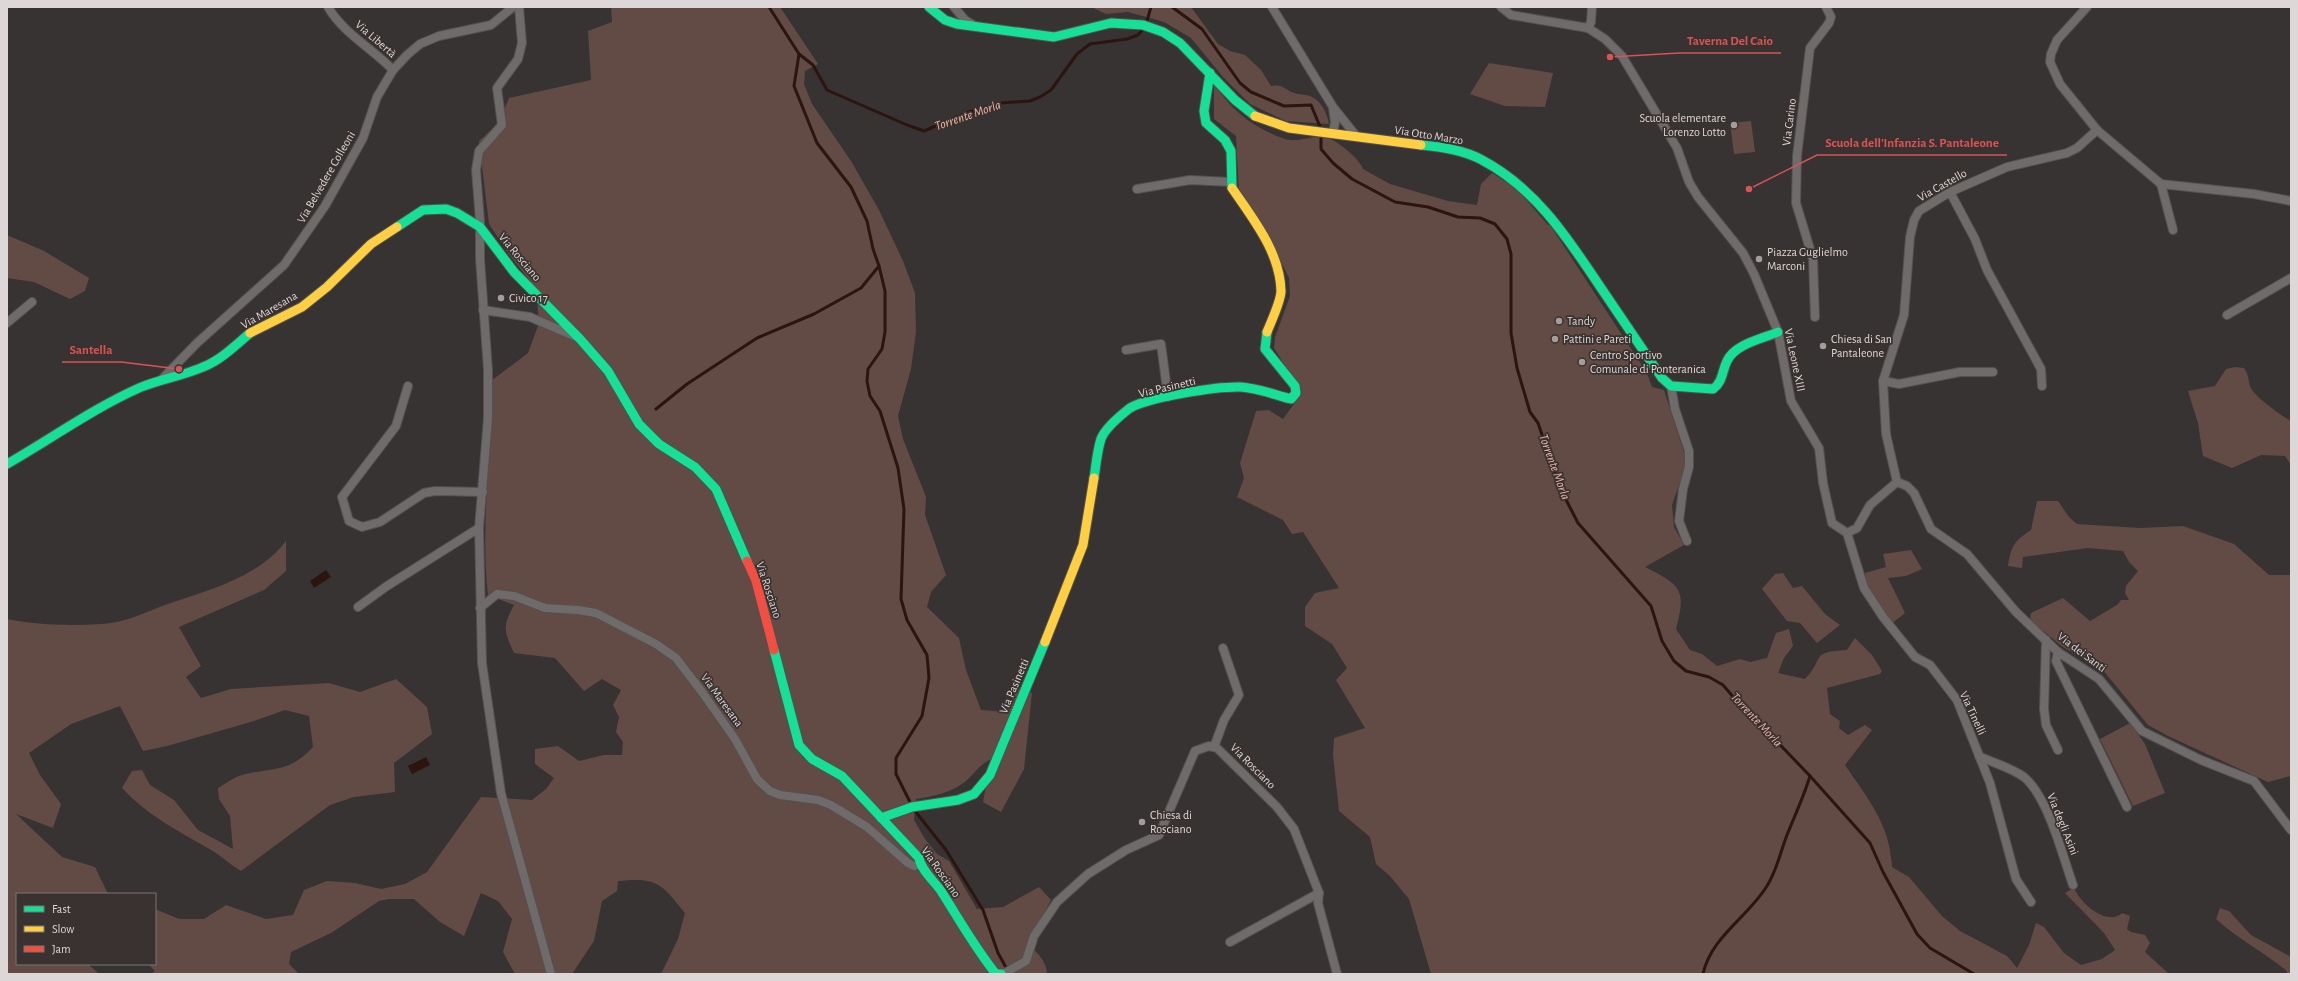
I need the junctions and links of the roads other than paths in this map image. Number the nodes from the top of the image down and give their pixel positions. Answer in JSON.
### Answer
{"nodes":[{"id":1,"x":328,"y":7,"type":"edge"},
{"id":2,"x":513,"y":7,"type":"edge"},
{"id":3,"x":519,"y":7,"type":"edge"},
{"id":4,"x":929,"y":7,"type":"edge"},
{"id":5,"x":1272,"y":7,"type":"edge"},
{"id":6,"x":1501,"y":7,"type":"edge"},
{"id":7,"x":1593,"y":7,"type":"edge"},
{"id":8,"x":1826,"y":7,"type":"edge"},
{"id":9,"x":2087,"y":7,"type":"edge"},
{"id":10,"x":958,"y":9,"type":"edge"},
{"id":11,"x":977,"y":27,"type":"junction"},
{"id":12,"x":1588,"y":28,"type":"junction"},
{"id":13,"x":393,"y":70,"type":"junction"},
{"id":14,"x":1210,"y":72,"type":"junction"},
{"id":15,"x":1333,"y":107,"type":"junction"},
{"id":16,"x":2097,"y":130,"type":"junction"},
{"id":17,"x":1332,"y":134,"type":"junction"},
{"id":18,"x":1357,"y":137,"type":"junction"},
{"id":19,"x":1231,"y":182,"type":"junction"},
{"id":20,"x":2160,"y":184,"type":"junction"},
{"id":21,"x":1137,"y":189,"type":"dead end"},
{"id":22,"x":1950,"y":192,"type":"junction"},
{"id":23,"x":2291,"y":202,"type":"edge"},
{"id":24,"x":480,"y":227,"type":"junction"},
{"id":25,"x":2173,"y":230,"type":"dead end"},
{"id":26,"x":2291,"y":278,"type":"edge"},
{"id":27,"x":32,"y":302,"type":"dead end"},
{"id":28,"x":483,"y":310,"type":"junction"},
{"id":29,"x":2227,"y":315,"type":"dead end"},
{"id":30,"x":1814,"y":318,"type":"dead end"},
{"id":31,"x":7,"y":323,"type":"edge"},
{"id":32,"x":1778,"y":332,"type":"junction"},
{"id":33,"x":580,"y":339,"type":"junction"},
{"id":34,"x":1126,"y":350,"type":"dead end"},
{"id":35,"x":1993,"y":372,"type":"dead end"},
{"id":36,"x":161,"y":380,"type":"junction"},
{"id":37,"x":1883,"y":381,"type":"junction"},
{"id":38,"x":408,"y":386,"type":"dead end"},
{"id":39,"x":1671,"y":386,"type":"junction"},
{"id":40,"x":2042,"y":386,"type":"dead end"},
{"id":41,"x":1168,"y":397,"type":"junction"},
{"id":42,"x":7,"y":464,"type":"edge"},
{"id":43,"x":1897,"y":482,"type":"junction"},
{"id":44,"x":483,"y":492,"type":"junction"},
{"id":45,"x":479,"y":528,"type":"junction"},
{"id":46,"x":1847,"y":533,"type":"junction"},
{"id":47,"x":1687,"y":541,"type":"dead end"},
{"id":48,"x":358,"y":607,"type":"dead end"},
{"id":49,"x":480,"y":608,"type":"junction"},
{"id":50,"x":2046,"y":640,"type":"junction"},
{"id":51,"x":1223,"y":648,"type":"dead end"},
{"id":52,"x":2058,"y":652,"type":"junction"},
{"id":53,"x":1214,"y":747,"type":"junction"},
{"id":54,"x":2058,"y":750,"type":"dead end"},
{"id":55,"x":1979,"y":756,"type":"junction"},
{"id":56,"x":2127,"y":807,"type":"dead end"},
{"id":57,"x":881,"y":818,"type":"junction"},
{"id":58,"x":2291,"y":830,"type":"edge"},
{"id":59,"x":920,"y":864,"type":"junction"},
{"id":60,"x":2073,"y":885,"type":"dead end"},
{"id":61,"x":1319,"y":893,"type":"junction"},
{"id":62,"x":2031,"y":902,"type":"dead end"},
{"id":63,"x":1230,"y":942,"type":"dead end"},
{"id":64,"x":551,"y":974,"type":"edge"},
{"id":65,"x":1002,"y":974,"type":"edge"},
{"id":66,"x":1338,"y":974,"type":"edge"}],
"edges":[{"from":1,"to":13,"type":"street","name":"Via Libertà"},
{"from":2,"to":13,"type":"street","name":"Via Belvedere Colleoni"},
{"from":3,"to":24,"type":"street"},
{"from":4,"to":11,"type":"street","name":"Via Otto Marzo"},
{"from":5,"to":15,"type":"street"},
{"from":6,"to":12,"type":"street"},
{"from":7,"to":12,"type":"street"},
{"from":8,"to":30,"type":"street","name":"Via Carino"},
{"from":9,"to":16,"type":"street"},
{"from":10,"to":11,"type":"street","name":"Via Otto Marzo"},
{"from":11,"to":14,"type":"street","name":"Via Otto Marzo"},
{"from":12,"to":32,"type":"street","name":"Via Leone XIII"},
{"from":13,"to":36,"type":"street","name":"Via Belvedere Colleoni"},
{"from":14,"to":17,"type":"street","name":"Via Otto Marzo"},
{"from":14,"to":19,"type":"street","name":"Via Pasinetti"},
{"from":15,"to":17,"type":"street"},
{"from":15,"to":18,"type":"street"},
{"from":16,"to":20,"type":"street"},
{"from":16,"to":22,"type":"street","name":"Via Castello"},
{"from":17,"to":18,"type":"street","name":"Via Otto Marzo"},
{"from":18,"to":39,"type":"street","name":"Via Otto Marzo"},
{"from":19,"to":21,"type":"street"},
{"from":19,"to":41,"type":"street","name":"Via Pasinetti"},
{"from":20,"to":23,"type":"street"},
{"from":20,"to":25,"type":"street"},
{"from":22,"to":37,"type":"street","name":"Via Castello"},
{"from":22,"to":40,"type":"street"},
{"from":24,"to":28,"type":"street"},
{"from":24,"to":33,"type":"street","name":"Via Rosciano"},
{"from":24,"to":36,"type":"street","name":"Via Maresana"},
{"from":26,"to":29,"type":"street"},
{"from":27,"to":31,"type":"street"},
{"from":28,"to":33,"type":"street"},
{"from":28,"to":44,"type":"street"},
{"from":32,"to":39,"type":"street"},
{"from":32,"to":46,"type":"street","name":"Via Leone XIII"},
{"from":33,"to":57,"type":"street","name":"Via Rosciano"},
{"from":34,"to":41,"type":"street"},
{"from":35,"to":37,"type":"street"},
{"from":36,"to":42,"type":"street","name":"Via Maresana"},
{"from":37,"to":43,"type":"street","name":"Via Castello"},
{"from":38,"to":44,"type":"street"},
{"from":39,"to":47,"type":"street"},
{"from":41,"to":57,"type":"street","name":"Via Pasinetti"},
{"from":43,"to":46,"type":"street"},
{"from":43,"to":50,"type":"street","name":"Via dei Santi"},
{"from":44,"to":45,"type":"street"},
{"from":45,"to":48,"type":"street"},
{"from":45,"to":49,"type":"street"},
{"from":46,"to":55,"type":"street","name":"Via Tinelli"},
{"from":49,"to":59,"type":"street","name":"Via Maresana"},
{"from":49,"to":64,"type":"street"},
{"from":50,"to":52,"type":"street","name":"Via dei Santi"},
{"from":50,"to":54,"type":"street"},
{"from":51,"to":53,"type":"street"},
{"from":52,"to":56,"type":"street"},
{"from":52,"to":58,"type":"street","name":"Via dei Santi"},
{"from":53,"to":61,"type":"street","name":"Via Rosciano"},
{"from":53,"to":65,"type":"street","name":"Via Rosciano"},
{"from":55,"to":60,"type":"street","name":"Via degli Asini"},
{"from":55,"to":62,"type":"street","name":"Via Tinelli"},
{"from":57,"to":59,"type":"street","name":"Via Rosciano"},
{"from":59,"to":65,"type":"street","name":"Via Rosciano"},
{"from":61,"to":63,"type":"street"},
{"from":61,"to":66,"type":"street","name":"Via Rosciano"}]}
